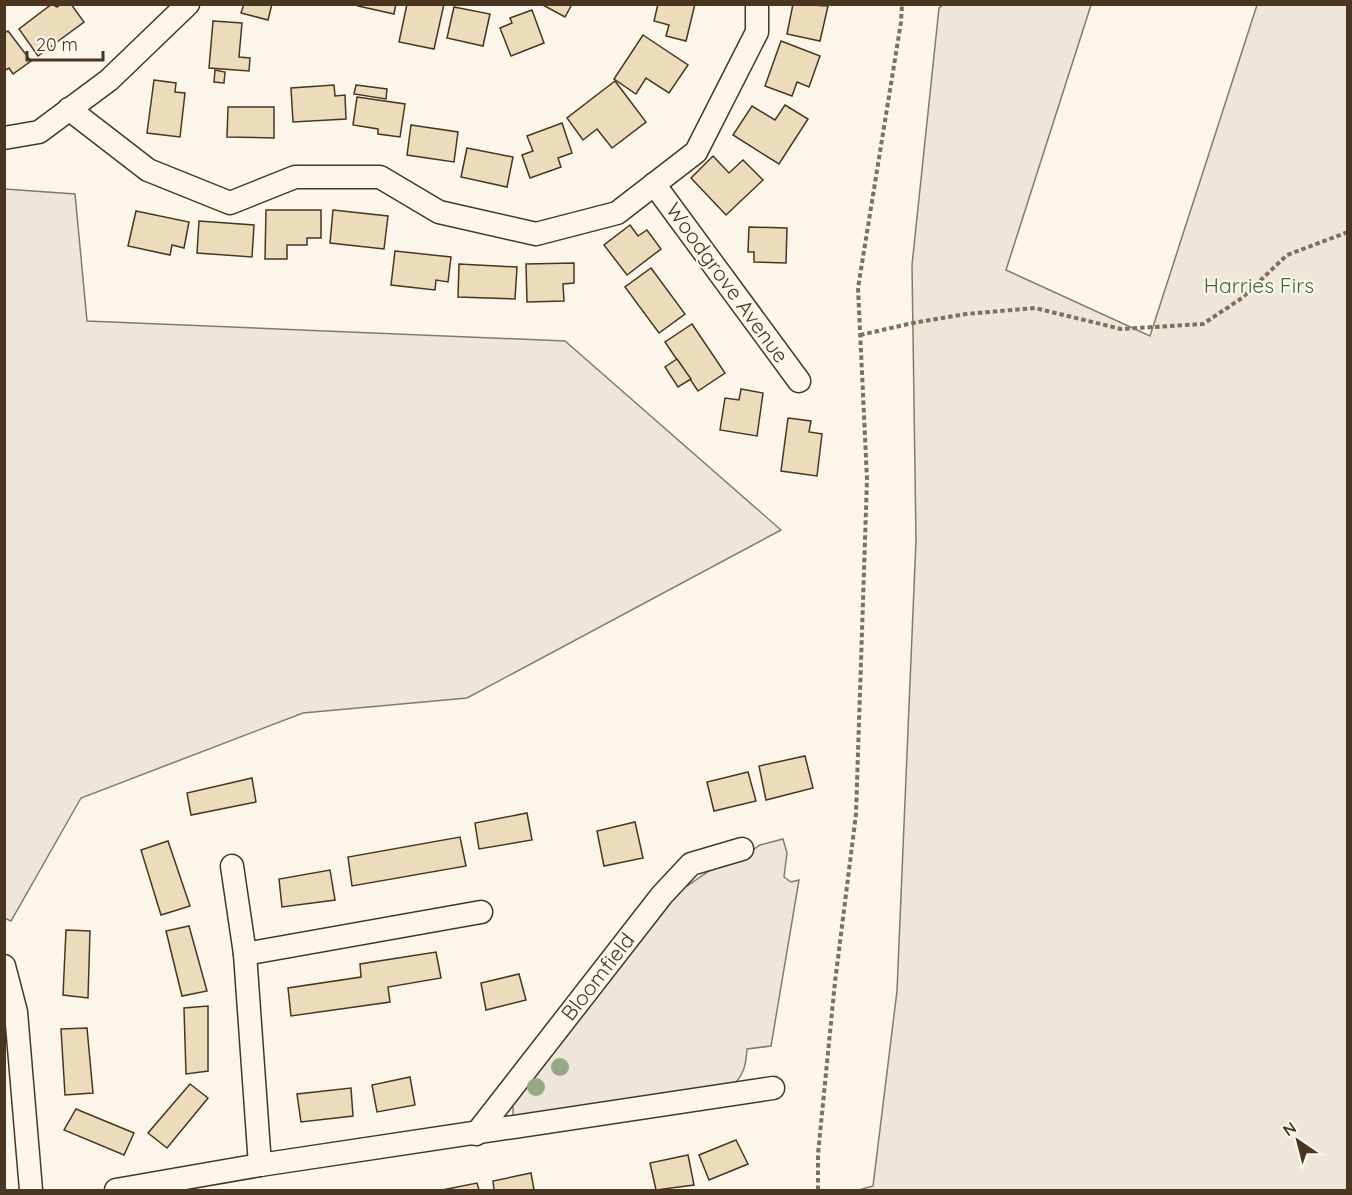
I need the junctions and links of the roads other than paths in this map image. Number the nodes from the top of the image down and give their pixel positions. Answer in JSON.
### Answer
{"nodes":[{"id":1,"x":189,"y":4,"type":"edge"},
{"id":2,"x":757,"y":4,"type":"edge"},
{"id":3,"x":69,"y":109,"type":"junction"},
{"id":4,"x":4,"y":138,"type":"edge"},
{"id":5,"x":654,"y":184,"type":"junction"},
{"id":6,"x":799,"y":381,"type":"dead end"},
{"id":7,"x":742,"y":849,"type":"dead end"},
{"id":8,"x":232,"y":866,"type":"dead end"},
{"id":9,"x":481,"y":912,"type":"dead end"},
{"id":10,"x":245,"y":954,"type":"junction"},
{"id":11,"x":4,"y":966,"type":"edge"},
{"id":12,"x":773,"y":1088,"type":"dead end"},
{"id":13,"x":476,"y":1134,"type":"junction"},
{"id":14,"x":260,"y":1165,"type":"junction"},
{"id":15,"x":31,"y":1191,"type":"edge"},
{"id":16,"x":116,"y":1191,"type":"edge"}],
"edges":[{"from":1,"to":3,"type":"street"},
{"from":2,"to":5,"type":"street","name":"Woodgrove Avenue"},
{"from":3,"to":4,"type":"street"},
{"from":3,"to":5,"type":"street","name":"Woodgrove Avenue"},
{"from":5,"to":6,"type":"street","name":"Woodgrove Avenue"},
{"from":7,"to":13,"type":"street","name":"Bloomfield"},
{"from":8,"to":10,"type":"street"},
{"from":9,"to":10,"type":"street"},
{"from":10,"to":14,"type":"street"},
{"from":11,"to":15,"type":"street"},
{"from":12,"to":13,"type":"street"},
{"from":13,"to":14,"type":"street"},
{"from":14,"to":16,"type":"street"}]}
